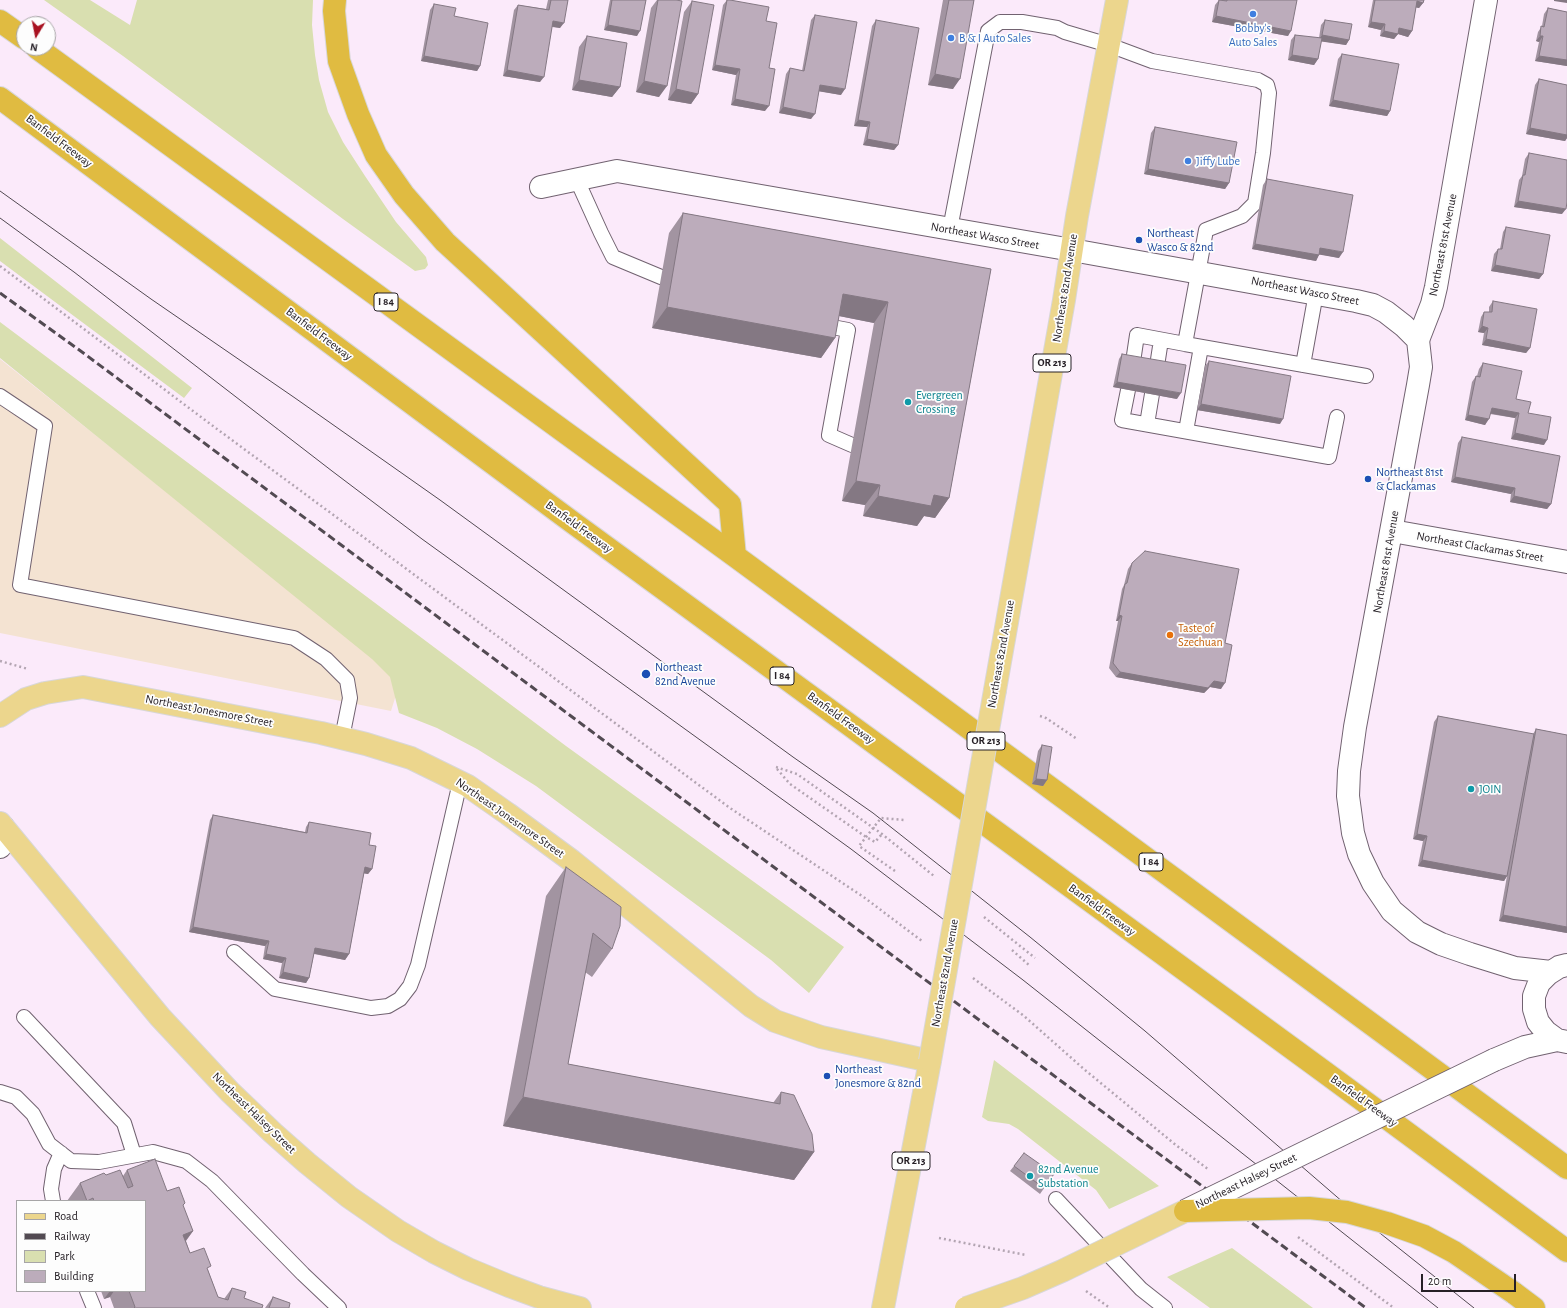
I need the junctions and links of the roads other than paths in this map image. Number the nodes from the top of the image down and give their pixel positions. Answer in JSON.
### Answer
{"nodes":[{"id":1,"x":335,"y":0,"type":"edge"},
{"id":2,"x":1117,"y":0,"type":"edge"},
{"id":3,"x":1486,"y":0,"type":"edge"},
{"id":4,"x":0,"y":21,"type":"edge"},
{"id":5,"x":16,"y":32,"type":"edge"},
{"id":6,"x":1109,"y":45,"type":"junction"},
{"id":7,"x":48,"y":56,"type":"edge"},
{"id":8,"x":0,"y":98,"type":"edge"},
{"id":9,"x":577,"y":180,"type":"junction"},
{"id":10,"x":541,"y":187,"type":"dead end"},
{"id":11,"x":950,"y":229,"type":"junction"},
{"id":12,"x":1072,"y":250,"type":"junction"},
{"id":13,"x":1197,"y":272,"type":"junction"},
{"id":14,"x":661,"y":277,"type":"dead end"},
{"id":15,"x":1316,"y":293,"type":"junction"},
{"id":16,"x":827,"y":326,"type":"edge"},
{"id":17,"x":1161,"y":340,"type":"junction"},
{"id":18,"x":1418,"y":340,"type":"junction"},
{"id":19,"x":1185,"y":344,"type":"junction"},
{"id":20,"x":1201,"y":347,"type":"junction"},
{"id":21,"x":1133,"y":362,"type":"edge"},
{"id":22,"x":1303,"y":365,"type":"junction"},
{"id":23,"x":1157,"y":366,"type":"edge"},
{"id":24,"x":1366,"y":376,"type":"dead end"},
{"id":25,"x":1128,"y":390,"type":"edge"},
{"id":26,"x":1152,"y":394,"type":"edge"},
{"id":27,"x":0,"y":396,"type":"edge"},
{"id":28,"x":1337,"y":417,"type":"dead end"},
{"id":29,"x":1146,"y":424,"type":"junction"},
{"id":30,"x":1186,"y":431,"type":"junction"},
{"id":31,"x":852,"y":445,"type":"dead end"},
{"id":32,"x":1392,"y":531,"type":"junction"},
{"id":33,"x":734,"y":556,"type":"junction"},
{"id":34,"x":1567,"y":562,"type":"edge"},
{"id":35,"x":0,"y":716,"type":"edge"},
{"id":36,"x":342,"y":738,"type":"junction"},
{"id":37,"x":460,"y":782,"type":"junction"},
{"id":38,"x":1,"y":832,"type":"edge"},
{"id":39,"x":234,"y":952,"type":"dead end"},
{"id":40,"x":1515,"y":968,"type":"junction"},
{"id":41,"x":1559,"y":969,"type":"edge"},
{"id":42,"x":1537,"y":989,"type":"junction"},
{"id":43,"x":24,"y":1017,"type":"dead end"},
{"id":44,"x":1537,"y":1018,"type":"junction"},
{"id":45,"x":1562,"y":1041,"type":"edge"},
{"id":46,"x":1524,"y":1047,"type":"junction"},
{"id":47,"x":930,"y":1061,"type":"junction"},
{"id":48,"x":0,"y":1092,"type":"edge"},
{"id":49,"x":61,"y":1153,"type":"junction"},
{"id":50,"x":134,"y":1154,"type":"junction"},
{"id":51,"x":1567,"y":1168,"type":"edge"},
{"id":52,"x":1056,"y":1199,"type":"dead end"},
{"id":53,"x":53,"y":1200,"type":"edge"},
{"id":54,"x":1185,"y":1211,"type":"junction"},
{"id":55,"x":1567,"y":1251,"type":"edge"},
{"id":56,"x":87,"y":1292,"type":"edge"},
{"id":57,"x":94,"y":1308,"type":"edge"},
{"id":58,"x":339,"y":1308,"type":"edge"},
{"id":59,"x":580,"y":1308,"type":"edge"},
{"id":60,"x":883,"y":1308,"type":"edge"},
{"id":61,"x":966,"y":1308,"type":"edge"},
{"id":62,"x":1165,"y":1308,"type":"edge"},
{"id":63,"x":1534,"y":1308,"type":"edge"}],
"edges":[{"from":1,"to":33,"type":"highway"},
{"from":2,"to":6,"type":"main road","name":"Northeast 82nd Avenue","number":"OR 213"},
{"from":3,"to":18,"type":"main road","name":"Northeast 81st Avenue"},
{"from":4,"to":5,"type":"highway"},
{"from":6,"to":11,"type":"lane"},
{"from":6,"to":12,"type":"main road","name":"Northeast 82nd Avenue","number":"OR 213"},
{"from":6,"to":13,"type":"lane"},
{"from":7,"to":33,"type":"highway","number":"I 84"},
{"from":8,"to":55,"type":"highway","name":"Banfield Freeway","number":"I 84"},
{"from":9,"to":10,"type":"main road","name":"Northeast Wasco Street"},
{"from":9,"to":11,"type":"main road","name":"Northeast Wasco Street"},
{"from":9,"to":14,"type":"lane"},
{"from":11,"to":12,"type":"main road","name":"Northeast Wasco Street"},
{"from":12,"to":13,"type":"main road","name":"Northeast Wasco Street"},
{"from":12,"to":47,"type":"main road","name":"Northeast 82nd Avenue","number":"OR 213","bridge":true},
{"from":13,"to":15,"type":"main road","name":"Northeast Wasco Street"},
{"from":13,"to":19,"type":"lane"},
{"from":15,"to":18,"type":"main road","name":"Northeast Wasco Street"},
{"from":15,"to":22,"type":"lane"},
{"from":16,"to":31,"type":"lane"},
{"from":17,"to":19,"type":"lane"},
{"from":17,"to":21,"type":"lane"},
{"from":17,"to":23,"type":"lane"},
{"from":18,"to":32,"type":"main road","name":"Northeast 81st Avenue"},
{"from":19,"to":20,"type":"lane"},
{"from":20,"to":22,"type":"lane"},
{"from":20,"to":30,"type":"lane"},
{"from":22,"to":24,"type":"lane"},
{"from":25,"to":29,"type":"lane"},
{"from":26,"to":29,"type":"lane"},
{"from":27,"to":36,"type":"lane"},
{"from":28,"to":30,"type":"lane"},
{"from":29,"to":30,"type":"lane"},
{"from":32,"to":34,"type":"main road","name":"Northeast Clackamas Street"},
{"from":32,"to":40,"type":"main road","name":"Northeast 81st Avenue"},
{"from":33,"to":51,"type":"highway","number":"I 84"},
{"from":35,"to":36,"type":"main road","name":"Northeast Jonesmore Street"},
{"from":36,"to":37,"type":"main road","name":"Northeast Jonesmore Street"},
{"from":37,"to":39,"type":"lane"},
{"from":37,"to":47,"type":"main road","name":"Northeast Jonesmore Street"},
{"from":38,"to":59,"type":"main road","name":"Northeast Halsey Street"},
{"from":40,"to":41,"type":"main road","name":"Northeast 81st Avenue"},
{"from":40,"to":42,"type":"main road","name":"Northeast 81st Avenue"},
{"from":41,"to":42,"type":"main road"},
{"from":42,"to":44,"type":"main road"},
{"from":43,"to":50,"type":"lane"},
{"from":44,"to":45,"type":"main road"},
{"from":44,"to":46,"type":"main road"},
{"from":45,"to":46,"type":"main road","name":"Northeast Halsey Street"},
{"from":46,"to":54,"type":"main road","name":"Northeast Halsey Street","bridge":true},
{"from":47,"to":60,"type":"main road","name":"Northeast 82nd Avenue","number":"OR 213"},
{"from":48,"to":49,"type":"lane"},
{"from":49,"to":50,"type":"lane"},
{"from":49,"to":53,"type":"lane"},
{"from":50,"to":58,"type":"lane"},
{"from":52,"to":62,"type":"lane"},
{"from":54,"to":61,"type":"main road","name":"Northeast Halsey Street","bridge":true},
{"from":54,"to":63,"type":"highway","bridge":true},
{"from":56,"to":57,"type":"lane"}]}
